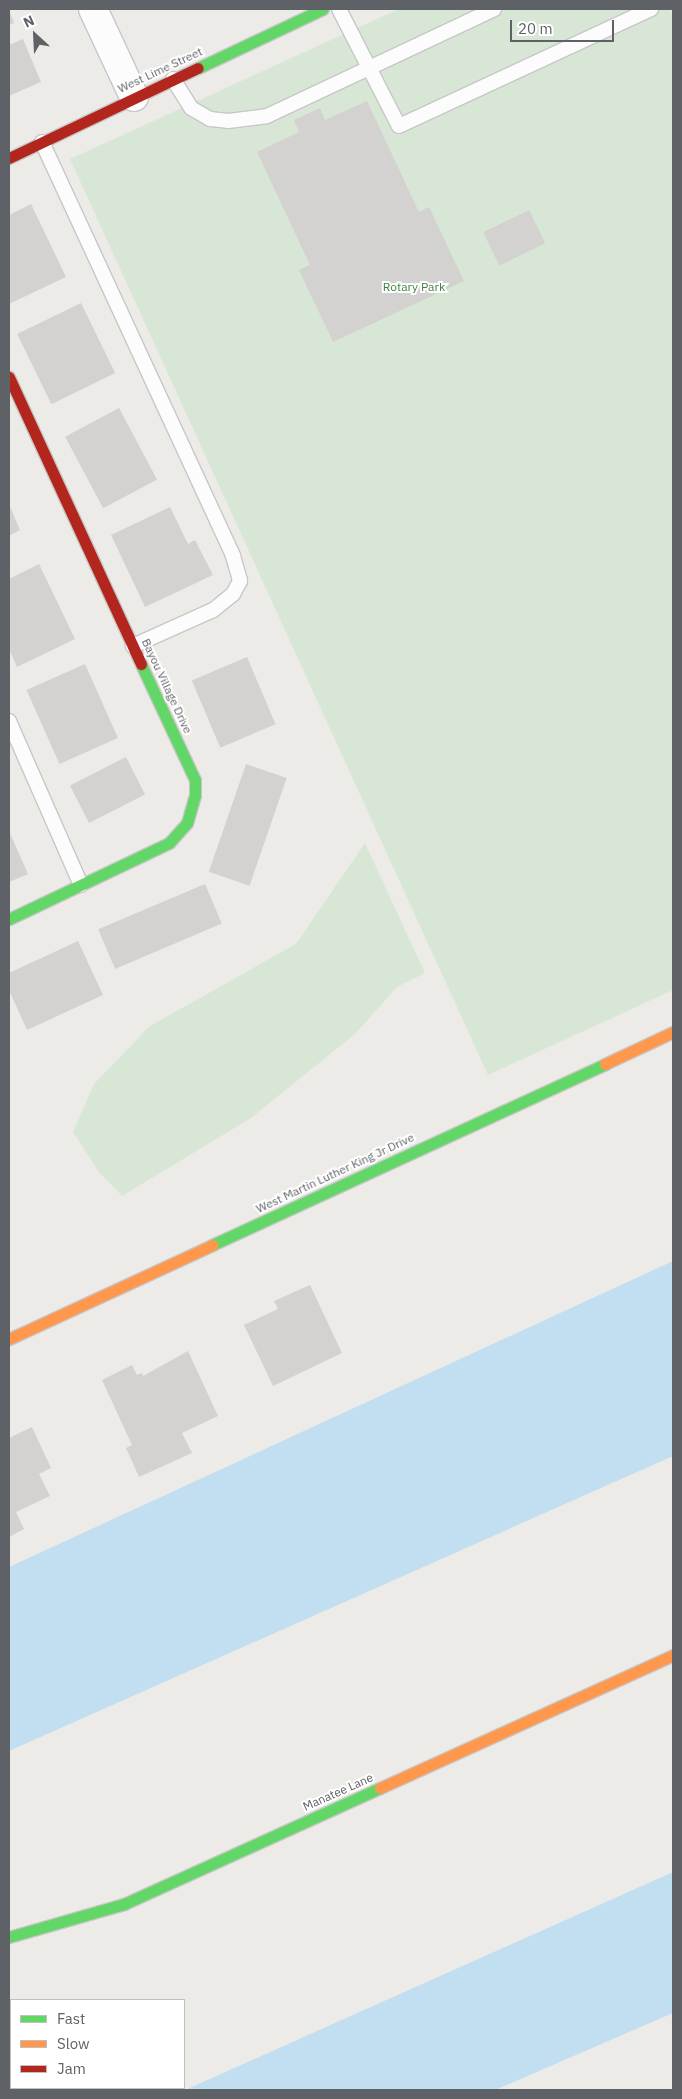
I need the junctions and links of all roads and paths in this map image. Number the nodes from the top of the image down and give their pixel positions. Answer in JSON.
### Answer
{"nodes":[{"id":1,"x":92,"y":9,"type":"edge"},
{"id":2,"x":323,"y":9,"type":"edge"},
{"id":3,"x":339,"y":9,"type":"edge"},
{"id":4,"x":494,"y":9,"type":"edge"},
{"id":5,"x":651,"y":9,"type":"edge"},
{"id":6,"x":370,"y":69,"type":"junction"},
{"id":7,"x":172,"y":79,"type":"junction"},
{"id":8,"x":134,"y":97,"type":"junction"},
{"id":9,"x":42,"y":142,"type":"junction"},
{"id":10,"x":9,"y":158,"type":"edge"},
{"id":11,"x":9,"y":378,"type":"edge"},
{"id":12,"x":133,"y":646,"type":"junction"},
{"id":13,"x":9,"y":721,"type":"edge"},
{"id":14,"x":81,"y":885,"type":"junction"},
{"id":15,"x":9,"y":919,"type":"edge"},
{"id":16,"x":673,"y":1032,"type":"edge"},
{"id":17,"x":9,"y":1339,"type":"edge"},
{"id":18,"x":673,"y":1655,"type":"edge"},
{"id":19,"x":9,"y":1937,"type":"edge"}],
"edges":[{"from":1,"to":8,"type":"street"},
{"from":2,"to":7,"type":"street","name":"West Lime Street"},
{"from":3,"to":6,"type":"lane"},
{"from":4,"to":6,"type":"lane"},
{"from":5,"to":6,"type":"lane"},
{"from":6,"to":7,"type":"lane"},
{"from":7,"to":8,"type":"street","name":"West Lime Street"},
{"from":8,"to":9,"type":"street","name":"West Lime Street"},
{"from":9,"to":10,"type":"street","name":"West Lime Street"},
{"from":9,"to":12,"type":"lane"},
{"from":11,"to":12,"type":"street","name":"Bayou Village Drive"},
{"from":12,"to":14,"type":"street","name":"Bayou Village Drive"},
{"from":13,"to":14,"type":"lane"},
{"from":14,"to":15,"type":"street","name":"Bayou Village Drive"},
{"from":16,"to":17,"type":"street","name":"West Martin Luther King Jr Drive"},
{"from":18,"to":19,"type":"street","name":"Manatee Lane"}]}
